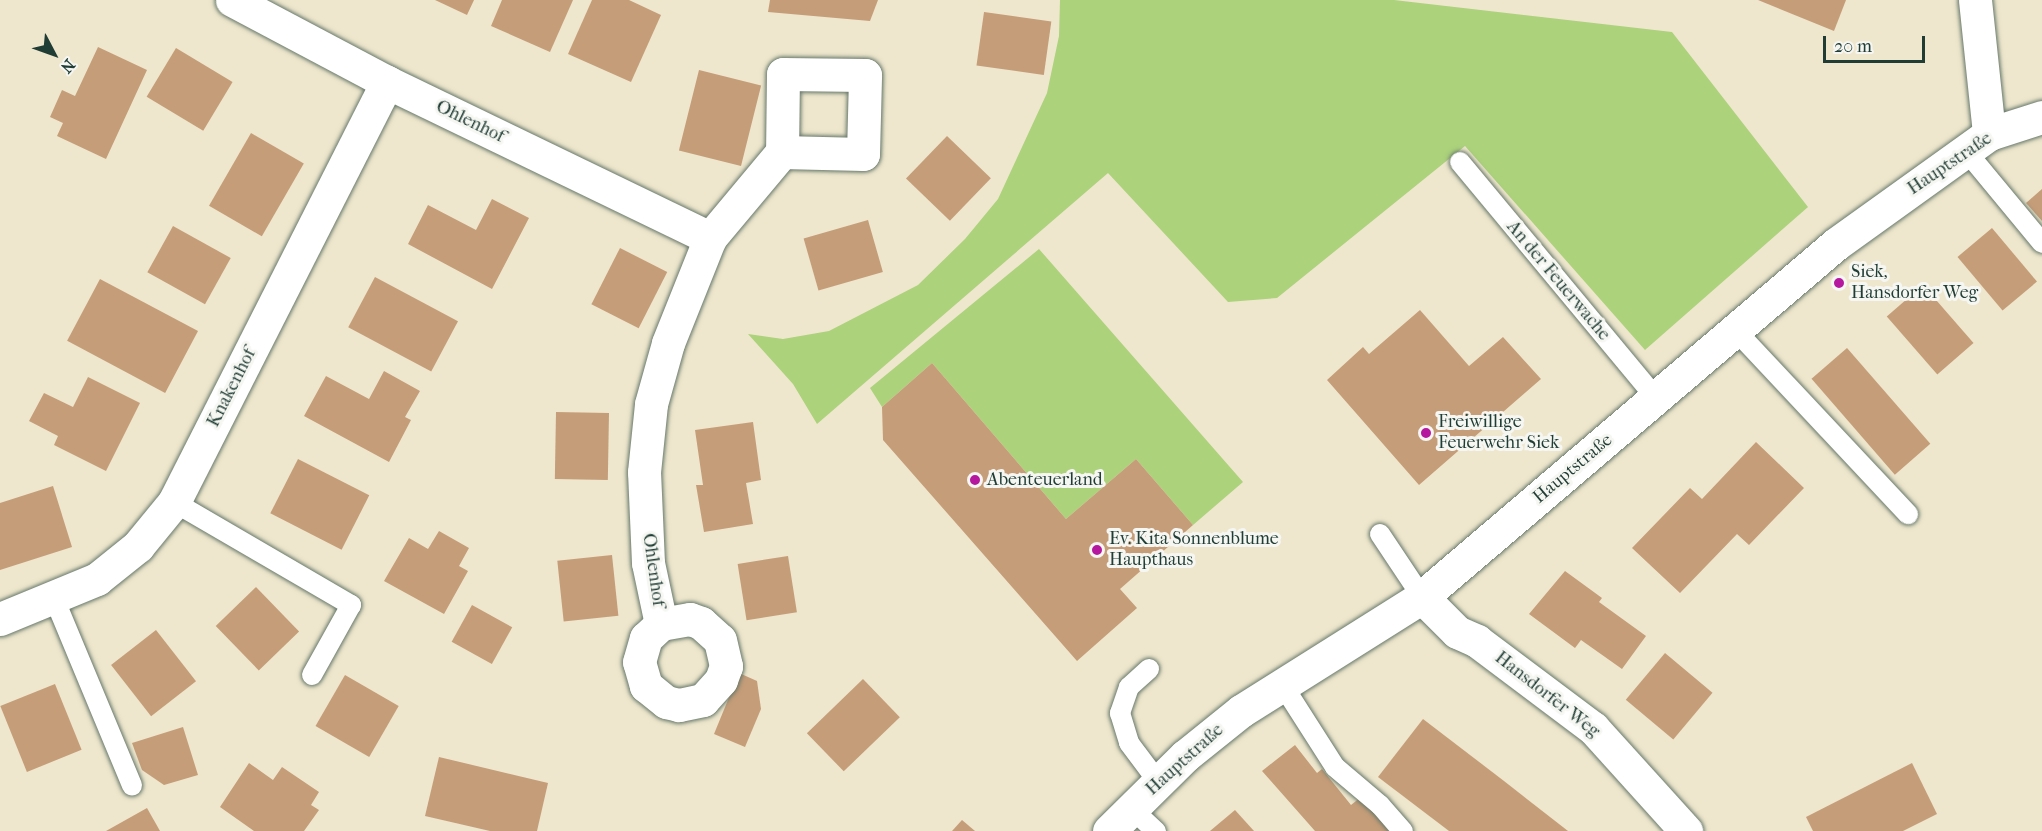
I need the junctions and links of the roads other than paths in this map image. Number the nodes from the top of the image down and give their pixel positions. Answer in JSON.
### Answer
{"nodes":[{"id":1,"x":232,"y":0,"type":"edge"},
{"id":2,"x":1975,"y":0,"type":"edge"},
{"id":3,"x":387,"y":82,"type":"junction"},
{"id":4,"x":2042,"y":117,"type":"edge"},
{"id":5,"x":1978,"y":143,"type":"junction"},
{"id":6,"x":782,"y":152,"type":"dead end"},
{"id":7,"x":1460,"y":162,"type":"dead end"},
{"id":8,"x":710,"y":238,"type":"junction"},
{"id":9,"x":2042,"y":243,"type":"edge"},
{"id":10,"x":1737,"y":332,"type":"junction"},
{"id":11,"x":1657,"y":399,"type":"junction"},
{"id":12,"x":174,"y":502,"type":"junction"},
{"id":13,"x":1908,"y":514,"type":"dead end"},
{"id":14,"x":1380,"y":534,"type":"dead end"},
{"id":15,"x":1422,"y":597,"type":"junction"},
{"id":16,"x":54,"y":598,"type":"junction"},
{"id":17,"x":0,"y":619,"type":"edge"},
{"id":18,"x":661,"y":624,"type":"dead end"},
{"id":19,"x":1149,"y":669,"type":"dead end"},
{"id":20,"x":312,"y":675,"type":"dead end"},
{"id":21,"x":1282,"y":684,"type":"junction"},
{"id":22,"x":1159,"y":783,"type":"junction"},
{"id":23,"x":132,"y":785,"type":"dead end"},
{"id":24,"x":1132,"y":808,"type":"junction"},
{"id":25,"x":1109,"y":831,"type":"edge"},
{"id":26,"x":1156,"y":831,"type":"edge"},
{"id":27,"x":1403,"y":831,"type":"edge"},
{"id":28,"x":1686,"y":831,"type":"edge"}],
"edges":[{"from":1,"to":3,"type":"street","name":"Ohlenhof"},
{"from":2,"to":5,"type":"street"},
{"from":3,"to":8,"type":"street","name":"Ohlenhof"},
{"from":3,"to":12,"type":"street","name":"Knakenhof"},
{"from":4,"to":5,"type":"street","name":"Hauptstraße"},
{"from":5,"to":9,"type":"lane"},
{"from":5,"to":10,"type":"street","name":"Hauptstraße"},
{"from":6,"to":8,"type":"street","name":"Ohlenhof"},
{"from":7,"to":11,"type":"lane","name":"An der Feuerwache"},
{"from":8,"to":18,"type":"street","name":"Ohlenhof"},
{"from":10,"to":11,"type":"street","name":"Hauptstraße"},
{"from":10,"to":13,"type":"lane"},
{"from":11,"to":15,"type":"street","name":"Hauptstraße"},
{"from":12,"to":16,"type":"street","name":"Knakenhof"},
{"from":12,"to":20,"type":"lane"},
{"from":14,"to":15,"type":"lane"},
{"from":15,"to":21,"type":"street","name":"Hauptstraße"},
{"from":15,"to":28,"type":"street","name":"Hansdorfer Weg"},
{"from":16,"to":17,"type":"street","name":"Knakenhof"},
{"from":16,"to":23,"type":"lane"},
{"from":19,"to":22,"type":"lane"},
{"from":21,"to":22,"type":"street","name":"Hauptstraße"},
{"from":21,"to":27,"type":"lane"},
{"from":22,"to":24,"type":"street","name":"Hauptstraße"},
{"from":24,"to":25,"type":"street","name":"Hauptstraße"},
{"from":24,"to":26,"type":"lane"}]}
